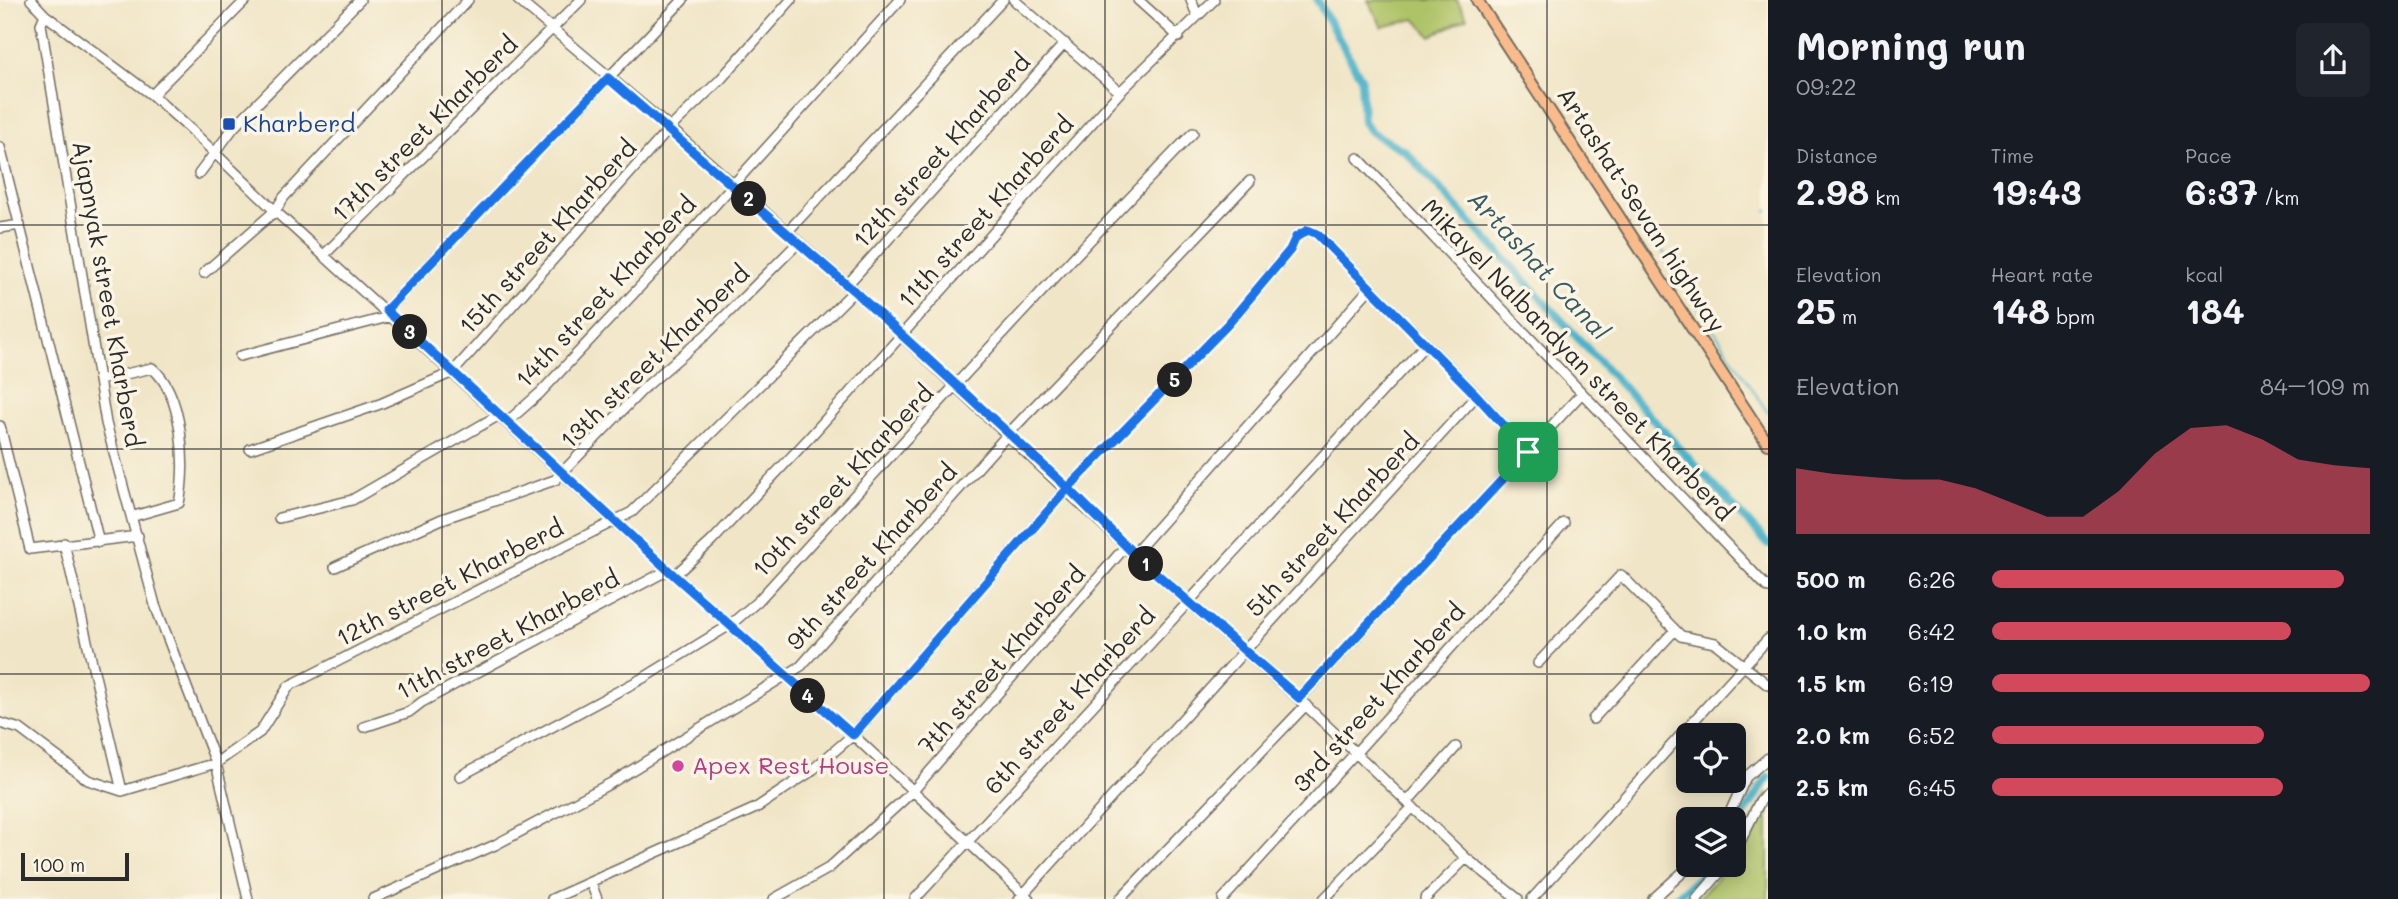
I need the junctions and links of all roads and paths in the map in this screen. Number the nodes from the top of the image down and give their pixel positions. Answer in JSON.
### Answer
{"nodes":[{"id":1,"x":31,"y":0,"type":"edge"},
{"id":2,"x":246,"y":0,"type":"edge"},
{"id":3,"x":360,"y":0,"type":"edge"},
{"id":4,"x":468,"y":0,"type":"edge"},
{"id":5,"x":518,"y":0,"type":"edge"},
{"id":6,"x":581,"y":0,"type":"edge"},
{"id":7,"x":682,"y":0,"type":"edge"},
{"id":8,"x":791,"y":0,"type":"edge"},
{"id":9,"x":900,"y":0,"type":"edge"},
{"id":10,"x":1003,"y":0,"type":"edge"},
{"id":11,"x":1014,"y":0,"type":"edge"},
{"id":12,"x":1138,"y":0,"type":"edge"},
{"id":13,"x":1191,"y":0,"type":"edge"},
{"id":14,"x":1214,"y":0,"type":"edge"},
{"id":15,"x":1477,"y":0,"type":"edge"},
{"id":16,"x":45,"y":15,"type":"junction"},
{"id":17,"x":1197,"y":15,"type":"junction"},
{"id":18,"x":552,"y":30,"type":"junction"},
{"id":19,"x":1179,"y":37,"type":"junction"},
{"id":20,"x":1065,"y":43,"type":"junction"},
{"id":21,"x":608,"y":78,"type":"junction"},
{"id":22,"x":1120,"y":92,"type":"junction"},
{"id":23,"x":152,"y":95,"type":"junction"},
{"id":24,"x":670,"y":128,"type":"junction"},
{"id":25,"x":1193,"y":133,"type":"dead end"},
{"id":26,"x":0,"y":147,"type":"edge"},
{"id":27,"x":214,"y":152,"type":"junction"},
{"id":28,"x":1358,"y":158,"type":"dead end"},
{"id":29,"x":199,"y":174,"type":"dead end"},
{"id":30,"x":1250,"y":181,"type":"dead end"},
{"id":31,"x":732,"y":184,"type":"junction"},
{"id":32,"x":275,"y":211,"type":"junction"},
{"id":33,"x":20,"y":225,"type":"junction"},
{"id":34,"x":0,"y":228,"type":"edge"},
{"id":35,"x":787,"y":232,"type":"junction"},
{"id":36,"x":799,"y":242,"type":"junction"},
{"id":37,"x":324,"y":255,"type":"junction"},
{"id":38,"x":204,"y":273,"type":"dead end"},
{"id":39,"x":851,"y":288,"type":"junction"},
{"id":40,"x":1370,"y":288,"type":"junction"},
{"id":41,"x":389,"y":313,"type":"junction"},
{"id":42,"x":902,"y":334,"type":"junction"},
{"id":43,"x":1424,"y":345,"type":"junction"},
{"id":44,"x":240,"y":356,"type":"dead end"},
{"id":45,"x":453,"y":372,"type":"junction"},
{"id":46,"x":99,"y":380,"type":"junction"},
{"id":47,"x":957,"y":387,"type":"junction"},
{"id":48,"x":1582,"y":393,"type":"junction"},
{"id":49,"x":1477,"y":396,"type":"junction"},
{"id":50,"x":499,"y":415,"type":"junction"},
{"id":51,"x":507,"y":422,"type":"junction"},
{"id":52,"x":0,"y":425,"type":"edge"},
{"id":53,"x":1008,"y":434,"type":"junction"},
{"id":54,"x":1768,"y":444,"type":"edge"},
{"id":55,"x":250,"y":449,"type":"dead end"},
{"id":56,"x":1528,"y":452,"type":"junction"},
{"id":57,"x":4,"y":461,"type":"edge"},
{"id":58,"x":563,"y":475,"type":"junction"},
{"id":59,"x":1068,"y":488,"type":"junction"},
{"id":60,"x":134,"y":516,"type":"junction"},
{"id":61,"x":279,"y":518,"type":"dead end"},
{"id":62,"x":615,"y":522,"type":"junction"},
{"id":63,"x":1564,"y":523,"type":"dead end"},
{"id":64,"x":138,"y":536,"type":"junction"},
{"id":65,"x":99,"y":542,"type":"junction"},
{"id":66,"x":64,"y":544,"type":"junction"},
{"id":67,"x":1130,"y":550,"type":"junction"},
{"id":68,"x":335,"y":566,"type":"dead end"},
{"id":69,"x":671,"y":573,"type":"junction"},
{"id":70,"x":1768,"y":588,"type":"edge"},
{"id":71,"x":1188,"y":599,"type":"junction"},
{"id":72,"x":730,"y":625,"type":"junction"},
{"id":73,"x":1675,"y":630,"type":"junction"},
{"id":74,"x":1768,"y":639,"type":"edge"},
{"id":75,"x":1245,"y":649,"type":"junction"},
{"id":76,"x":1538,"y":663,"type":"dead end"},
{"id":77,"x":1744,"y":666,"type":"junction"},
{"id":78,"x":786,"y":677,"type":"junction"},
{"id":79,"x":1768,"y":685,"type":"edge"},
{"id":80,"x":1303,"y":702,"type":"junction"},
{"id":81,"x":1593,"y":719,"type":"dead end"},
{"id":82,"x":0,"y":723,"type":"edge"},
{"id":83,"x":364,"y":727,"type":"dead end"},
{"id":84,"x":853,"y":735,"type":"junction"},
{"id":85,"x":1456,"y":747,"type":"dead end"},
{"id":86,"x":1356,"y":753,"type":"junction"},
{"id":87,"x":1768,"y":758,"type":"edge"},
{"id":88,"x":216,"y":763,"type":"junction"},
{"id":89,"x":460,"y":776,"type":"dead end"},
{"id":90,"x":122,"y":791,"type":"junction"},
{"id":91,"x":912,"y":792,"type":"junction"},
{"id":92,"x":1768,"y":792,"type":"edge"},
{"id":93,"x":1410,"y":804,"type":"junction"},
{"id":94,"x":1732,"y":807,"type":"edge"},
{"id":95,"x":1746,"y":830,"type":"edge"},
{"id":96,"x":968,"y":843,"type":"junction"},
{"id":97,"x":1466,"y":858,"type":"junction"},
{"id":98,"x":1678,"y":877,"type":"edge"},
{"id":99,"x":1716,"y":877,"type":"edge"},
{"id":100,"x":592,"y":883,"type":"junction"},
{"id":101,"x":1024,"y":897,"type":"edge"},
{"id":102,"x":248,"y":899,"type":"edge"},
{"id":103,"x":373,"y":899,"type":"edge"},
{"id":104,"x":552,"y":899,"type":"edge"},
{"id":105,"x":597,"y":899,"type":"edge"},
{"id":106,"x":774,"y":899,"type":"edge"},
{"id":107,"x":915,"y":899,"type":"edge"},
{"id":108,"x":1121,"y":899,"type":"edge"},
{"id":109,"x":1223,"y":899,"type":"edge"},
{"id":110,"x":1324,"y":899,"type":"edge"},
{"id":111,"x":1425,"y":899,"type":"edge"},
{"id":112,"x":1518,"y":899,"type":"edge"},
{"id":113,"x":1532,"y":899,"type":"edge"},
{"id":114,"x":1653,"y":899,"type":"edge"},
{"id":115,"x":1697,"y":899,"type":"edge"}],
"edges":[{"from":1,"to":16,"type":"street"},
{"from":2,"to":23,"type":"street"},
{"from":3,"to":27,"type":"street"},
{"from":4,"to":32,"type":"street"},
{"from":5,"to":18,"type":"street"},
{"from":6,"to":18,"type":"street","name":"17th street Kharberd"},
{"from":7,"to":21,"type":"street"},
{"from":8,"to":24,"type":"street","name":"15th street Kharberd"},
{"from":9,"to":31,"type":"street","name":"14th street Kharberd"},
{"from":10,"to":35,"type":"street"},
{"from":11,"to":20,"type":"street"},
{"from":12,"to":19,"type":"street"},
{"from":13,"to":17,"type":"street"},
{"from":14,"to":17,"type":"street","name":"11th street Kharberd"},
{"from":15,"to":54,"type":"main road","name":"Artashat-Sevan highway"},
{"from":16,"to":23,"type":"street"},
{"from":16,"to":46,"type":"street","name":"Ajapnyak street Kharberd"},
{"from":17,"to":19,"type":"street","name":"11th street Kharberd"},
{"from":18,"to":21,"type":"street"},
{"from":18,"to":37,"type":"street","name":"17th street Kharberd"},
{"from":19,"to":22,"type":"street","name":"11th street Kharberd"},
{"from":20,"to":22,"type":"street"},
{"from":20,"to":39,"type":"street","name":"12th street Kharberd"},
{"from":21,"to":24,"type":"street"},
{"from":21,"to":41,"type":"street"},
{"from":22,"to":42,"type":"street","name":"11th street Kharberd"},
{"from":23,"to":27,"type":"street"},
{"from":24,"to":31,"type":"street"},
{"from":24,"to":45,"type":"street","name":"15th street Kharberd"},
{"from":25,"to":47,"type":"street","name":"10th street Kharberd"},
{"from":26,"to":33,"type":"street"},
{"from":27,"to":29,"type":"street"},
{"from":27,"to":32,"type":"street"},
{"from":28,"to":48,"type":"street","name":"Mikayel Nalbandyan street Kharberd"},
{"from":30,"to":53,"type":"street","name":"9th street Kharberd"},
{"from":31,"to":35,"type":"street"},
{"from":31,"to":51,"type":"street","name":"14th street Kharberd"},
{"from":32,"to":37,"type":"street"},
{"from":32,"to":38,"type":"street"},
{"from":33,"to":34,"type":"street"},
{"from":33,"to":65,"type":"street"},
{"from":35,"to":36,"type":"street"},
{"from":36,"to":39,"type":"street"},
{"from":36,"to":58,"type":"street","name":"13th street Kharberd"},
{"from":37,"to":41,"type":"street"},
{"from":39,"to":42,"type":"street"},
{"from":39,"to":62,"type":"street","name":"12th street Kharberd"},
{"from":40,"to":43,"type":"street"},
{"from":40,"to":59,"type":"street"},
{"from":40,"to":67,"type":"street","name":"7th street Kharberd"},
{"from":41,"to":44,"type":"street"},
{"from":41,"to":45,"type":"street"},
{"from":42,"to":47,"type":"street"},
{"from":42,"to":69,"type":"street","name":"11th street Kharberd"},
{"from":43,"to":49,"type":"street"},
{"from":43,"to":71,"type":"street","name":"6th street Kharberd"},
{"from":45,"to":50,"type":"street"},
{"from":45,"to":55,"type":"street","name":"15th street Kharberd"},
{"from":46,"to":60,"type":"street","name":"Ajapnyak street Kharberd"},
{"from":46,"to":60,"type":"street"},
{"from":47,"to":53,"type":"street"},
{"from":47,"to":72,"type":"street","name":"10th street Kharberd"},
{"from":48,"to":56,"type":"street"},
{"from":48,"to":70,"type":"street","name":"Mikayel Nalbandyan street Kharberd"},
{"from":49,"to":56,"type":"street"},
{"from":49,"to":75,"type":"street","name":"5th street Kharberd"},
{"from":50,"to":51,"type":"street"},
{"from":50,"to":61,"type":"street"},
{"from":51,"to":58,"type":"street"},
{"from":52,"to":57,"type":"street"},
{"from":53,"to":59,"type":"street"},
{"from":53,"to":78,"type":"street","name":"9th street Kharberd"},
{"from":56,"to":80,"type":"street"},
{"from":57,"to":66,"type":"street"},
{"from":58,"to":62,"type":"street"},
{"from":58,"to":68,"type":"street","name":"13th street Kharberd"},
{"from":59,"to":67,"type":"street"},
{"from":59,"to":84,"type":"street"},
{"from":60,"to":64,"type":"street","name":"Ajapnyak street Kharberd"},
{"from":62,"to":69,"type":"street"},
{"from":62,"to":88,"type":"street","name":"12th street Kharberd"},
{"from":63,"to":86,"type":"street","name":"3rd street Kharberd"},
{"from":64,"to":65,"type":"street"},
{"from":64,"to":88,"type":"street","name":"Ajapnyak street Kharberd"},
{"from":65,"to":66,"type":"street"},
{"from":66,"to":90,"type":"street"},
{"from":67,"to":71,"type":"street"},
{"from":67,"to":91,"type":"street","name":"7th street Kharberd"},
{"from":69,"to":72,"type":"street"},
{"from":69,"to":83,"type":"street","name":"11th street Kharberd"},
{"from":71,"to":75,"type":"street"},
{"from":71,"to":96,"type":"street","name":"6th street Kharberd"},
{"from":72,"to":78,"type":"street"},
{"from":72,"to":89,"type":"street","name":"10th street Kharberd"},
{"from":73,"to":76,"type":"street"},
{"from":73,"to":77,"type":"street"},
{"from":73,"to":81,"type":"street"},
{"from":74,"to":77,"type":"street"},
{"from":75,"to":80,"type":"street"},
{"from":75,"to":101,"type":"street","name":"5th street Kharberd"},
{"from":77,"to":79,"type":"street"},
{"from":77,"to":113,"type":"street"},
{"from":78,"to":84,"type":"street"},
{"from":78,"to":103,"type":"street","name":"9th street Kharberd"},
{"from":80,"to":86,"type":"street"},
{"from":80,"to":108,"type":"street"},
{"from":82,"to":90,"type":"street"},
{"from":84,"to":91,"type":"street"},
{"from":84,"to":100,"type":"street"},
{"from":85,"to":93,"type":"street"},
{"from":86,"to":93,"type":"street"},
{"from":86,"to":109,"type":"street","name":"3rd street Kharberd"},
{"from":87,"to":94,"type":"street"},
{"from":88,"to":90,"type":"street","name":"12th street Kharberd"},
{"from":88,"to":102,"type":"street","name":"Ajapnyak street Kharberd"},
{"from":91,"to":96,"type":"street"},
{"from":91,"to":106,"type":"street","name":"7th street Kharberd"},
{"from":92,"to":95,"type":"street"},
{"from":93,"to":97,"type":"street"},
{"from":93,"to":110,"type":"street"},
{"from":96,"to":101,"type":"street"},
{"from":96,"to":107,"type":"street","name":"6th street Kharberd"},
{"from":97,"to":111,"type":"street"},
{"from":97,"to":112,"type":"street"},
{"from":98,"to":114,"type":"street"},
{"from":99,"to":115,"type":"street"},
{"from":100,"to":104,"type":"street"},
{"from":100,"to":105,"type":"street"}]}
